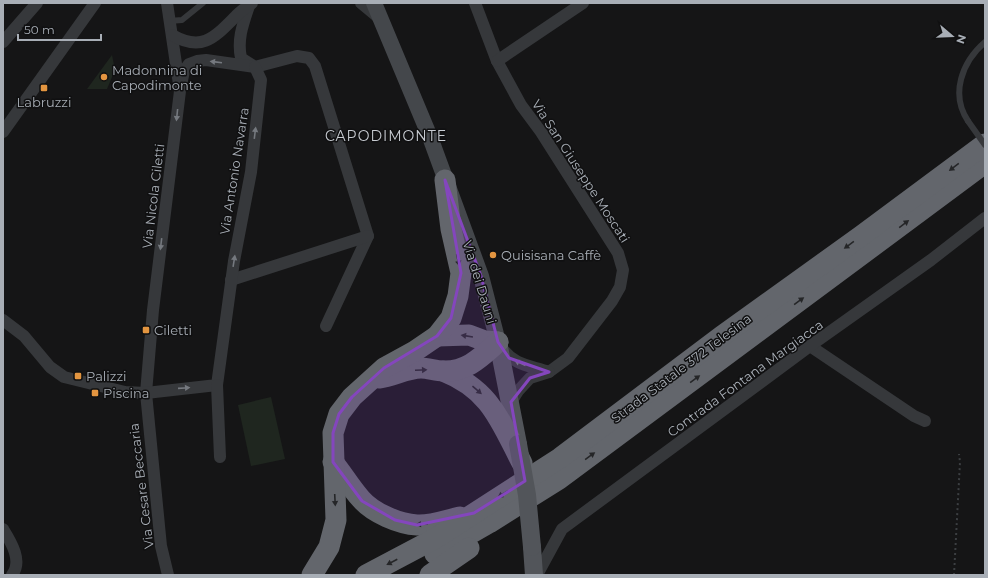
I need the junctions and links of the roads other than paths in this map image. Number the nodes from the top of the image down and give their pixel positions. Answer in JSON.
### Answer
{"nodes":[{"id":1,"x":37,"y":3,"type":"edge"},
{"id":2,"x":95,"y":3,"type":"edge"},
{"id":3,"x":167,"y":3,"type":"edge"},
{"id":4,"x":203,"y":3,"type":"edge"},
{"id":5,"x":361,"y":3,"type":"edge"},
{"id":6,"x":374,"y":3,"type":"edge"},
{"id":7,"x":475,"y":3,"type":"edge"},
{"id":8,"x":583,"y":3,"type":"edge"},
{"id":9,"x":251,"y":4,"type":"edge"},
{"id":10,"x":380,"y":19,"type":"junction"},
{"id":11,"x":169,"y":22,"type":"junction"},
{"id":12,"x":172,"y":35,"type":"junction"},
{"id":13,"x":3,"y":42,"type":"edge"},
{"id":14,"x":985,"y":42,"type":"edge"},
{"id":15,"x":497,"y":61,"type":"junction"},
{"id":16,"x":255,"y":67,"type":"junction"},
{"id":17,"x":180,"y":91,"type":"junction"},
{"id":18,"x":3,"y":132,"type":"edge"},
{"id":19,"x":985,"y":144,"type":"edge"},
{"id":20,"x":985,"y":163,"type":"edge"},
{"id":21,"x":444,"y":180,"type":"junction"},
{"id":22,"x":985,"y":218,"type":"edge"},
{"id":23,"x":368,"y":236,"type":"junction"},
{"id":24,"x":232,"y":280,"type":"junction"},
{"id":25,"x":3,"y":320,"type":"edge"},
{"id":26,"x":326,"y":326,"type":"dead end"},
{"id":27,"x":437,"y":336,"type":"junction"},
{"id":28,"x":498,"y":342,"type":"junction"},
{"id":29,"x":810,"y":346,"type":"junction"},
{"id":30,"x":443,"y":371,"type":"junction"},
{"id":31,"x":549,"y":372,"type":"junction"},
{"id":32,"x":371,"y":380,"type":"junction"},
{"id":33,"x":217,"y":385,"type":"junction"},
{"id":34,"x":146,"y":392,"type":"junction"},
{"id":35,"x":511,"y":402,"type":"junction"},
{"id":36,"x":925,"y":421,"type":"dead end"},
{"id":37,"x":520,"y":454,"type":"junction"},
{"id":38,"x":220,"y":458,"type":"dead end"},
{"id":39,"x":333,"y":462,"type":"junction"},
{"id":40,"x":481,"y":518,"type":"junction"},
{"id":41,"x":3,"y":529,"type":"edge"},
{"id":42,"x":12,"y":575,"type":"edge"},
{"id":43,"x":168,"y":575,"type":"edge"},
{"id":44,"x":312,"y":575,"type":"edge"},
{"id":45,"x":366,"y":575,"type":"edge"},
{"id":46,"x":398,"y":575,"type":"edge"},
{"id":47,"x":430,"y":575,"type":"edge"},
{"id":48,"x":536,"y":575,"type":"edge"}],
"edges":[{"from":1,"to":13,"type":"street"},
{"from":2,"to":18,"type":"street"},
{"from":3,"to":11,"type":"street","name":"Via Nicola Ciletti"},
{"from":4,"to":11,"type":"lane"},
{"from":5,"to":10,"type":"street"},
{"from":6,"to":10,"type":"main road","name":"Via dei Dauni"},
{"from":7,"to":15,"type":"street","name":"Via San Giuseppe Moscati"},
{"from":8,"to":15,"type":"street"},
{"from":9,"to":12,"type":"street"},
{"from":9,"to":16,"type":"street"},
{"from":10,"to":21,"type":"main road","name":"Via dei Dauni"},
{"from":11,"to":12,"type":"street","name":"Via Nicola Ciletti"},
{"from":12,"to":17,"type":"street","name":"Via Nicola Ciletti"},
{"from":14,"to":19,"type":"lane","bridge":true},
{"from":15,"to":31,"type":"street","name":"Via San Giuseppe Moscati"},
{"from":16,"to":17,"type":"street","one_way":true},
{"from":16,"to":23,"type":"street"},
{"from":24,"to":16,"type":"street","name":"Via Antonio Navarra","one_way":true},
{"from":17,"to":34,"type":"street","name":"Via Nicola Ciletti","one_way":true},
{"from":19,"to":40,"type":"highway","name":"Strada Statale 372 Telesina","one_way":true},
{"from":40,"to":20,"type":"highway","name":"Strada Statale 372 Telesina","one_way":true},
{"from":21,"to":27,"type":"highway","one_way":true},
{"from":21,"to":28,"type":"main road","name":"Via dei Dauni"},
{"from":22,"to":29,"type":"street","name":"Contrada Fontana Margiacca"},
{"from":23,"to":24,"type":"street"},
{"from":23,"to":26,"type":"street"},
{"from":24,"to":33,"type":"street","name":"Via Antonio Navarra"},
{"from":25,"to":34,"type":"street"},
{"from":28,"to":27,"type":"highway","one_way":true},
{"from":27,"to":32,"type":"highway"},
{"from":28,"to":30,"type":"highway"},
{"from":31,"to":28,"type":"street","one_way":true},
{"from":28,"to":35,"type":"main road","name":"Via dei Dauni"},
{"from":29,"to":36,"type":"street"},
{"from":29,"to":48,"type":"street","name":"Contrada Fontana Margiacca"},
{"from":32,"to":30,"type":"highway","one_way":true},
{"from":30,"to":37,"type":"highway","one_way":true},
{"from":31,"to":35,"type":"street","name":"Via San Giuseppe Moscati"},
{"from":32,"to":39,"type":"highway"},
{"from":34,"to":33,"type":"street","one_way":true},
{"from":33,"to":38,"type":"street","name":"Via Antonio Navarra"},
{"from":34,"to":43,"type":"street","name":"Via Cesare Beccaria"},
{"from":35,"to":37,"type":"main road","name":"Via dei Dauni"},
{"from":37,"to":48,"type":"main road","name":"Via dei Dauni","bridge":true},
{"from":40,"to":39,"type":"highway","one_way":true},
{"from":39,"to":44,"type":"highway","one_way":true},
{"from":40,"to":45,"type":"highway","name":"Strada Statale 372 Telesina","one_way":true},
{"from":40,"to":46,"type":"highway","name":"Strada Statale 372 Telesina"},
{"from":40,"to":47,"type":"highway"},
{"from":41,"to":42,"type":"street"}]}
